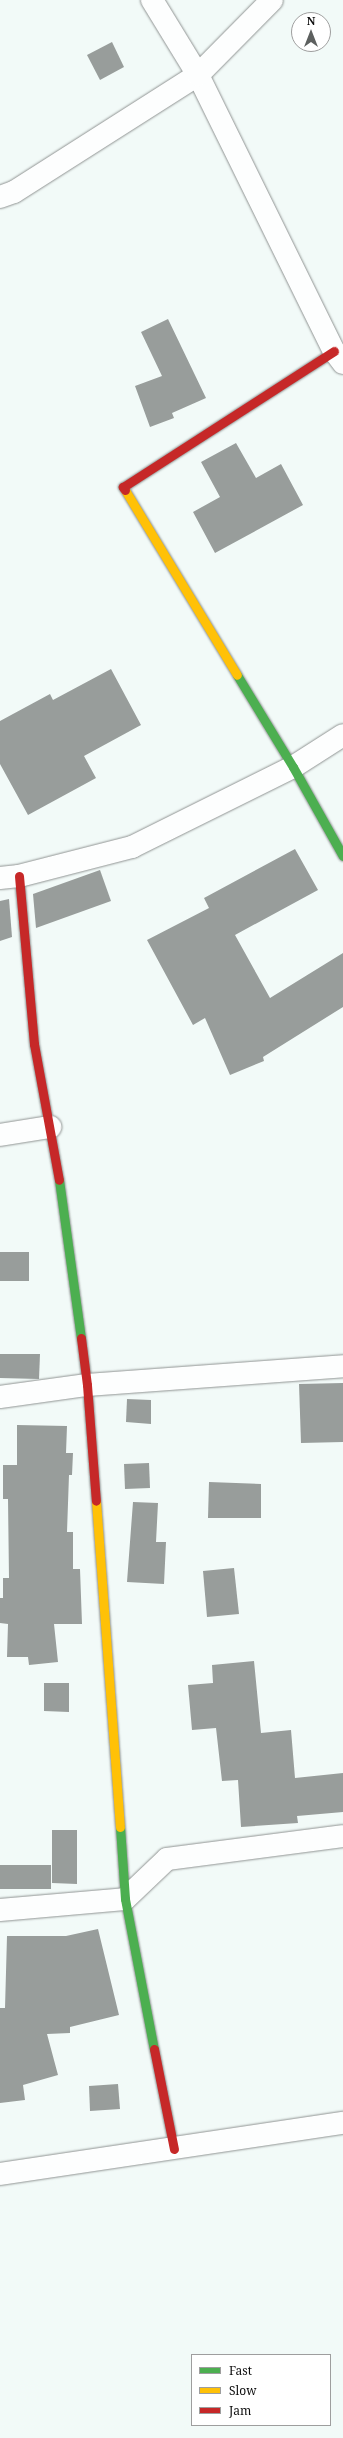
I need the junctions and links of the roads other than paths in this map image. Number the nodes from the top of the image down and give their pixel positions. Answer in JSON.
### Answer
{"nodes":[{"id":1,"x":152,"y":0,"type":"edge"},
{"id":2,"x":272,"y":0,"type":"edge"},
{"id":3,"x":198,"y":75,"type":"junction"},
{"id":4,"x":0,"y":197,"type":"edge"},
{"id":5,"x":339,"y":357,"type":"edge"},
{"id":6,"x":343,"y":735,"type":"edge"},
{"id":7,"x":293,"y":767,"type":"junction"},
{"id":8,"x":343,"y":856,"type":"edge"},
{"id":9,"x":9,"y":877,"type":"edge"},
{"id":10,"x":50,"y":1128,"type":"junction"},
{"id":11,"x":0,"y":1135,"type":"edge"},
{"id":12,"x":343,"y":1366,"type":"edge"},
{"id":13,"x":87,"y":1384,"type":"junction"},
{"id":14,"x":0,"y":1397,"type":"edge"},
{"id":15,"x":343,"y":1836,"type":"edge"},
{"id":16,"x":125,"y":1899,"type":"junction"},
{"id":17,"x":0,"y":1910,"type":"edge"},
{"id":18,"x":343,"y":2123,"type":"edge"},
{"id":19,"x":174,"y":2149,"type":"junction"},
{"id":20,"x":0,"y":2174,"type":"edge"}],
"edges":[{"from":1,"to":3,"type":"street"},
{"from":2,"to":3,"type":"street"},
{"from":3,"to":4,"type":"street"},
{"from":3,"to":5,"type":"street"},
{"from":5,"to":7,"type":"street"},
{"from":6,"to":7,"type":"street"},
{"from":7,"to":8,"type":"street"},
{"from":7,"to":9,"type":"street"},
{"from":9,"to":10,"type":"street"},
{"from":10,"to":11,"type":"street"},
{"from":10,"to":13,"type":"street"},
{"from":12,"to":13,"type":"street"},
{"from":13,"to":14,"type":"street"},
{"from":13,"to":16,"type":"street"},
{"from":15,"to":16,"type":"street"},
{"from":16,"to":17,"type":"street"},
{"from":16,"to":19,"type":"street"},
{"from":18,"to":19,"type":"street"},
{"from":19,"to":20,"type":"street"}]}
